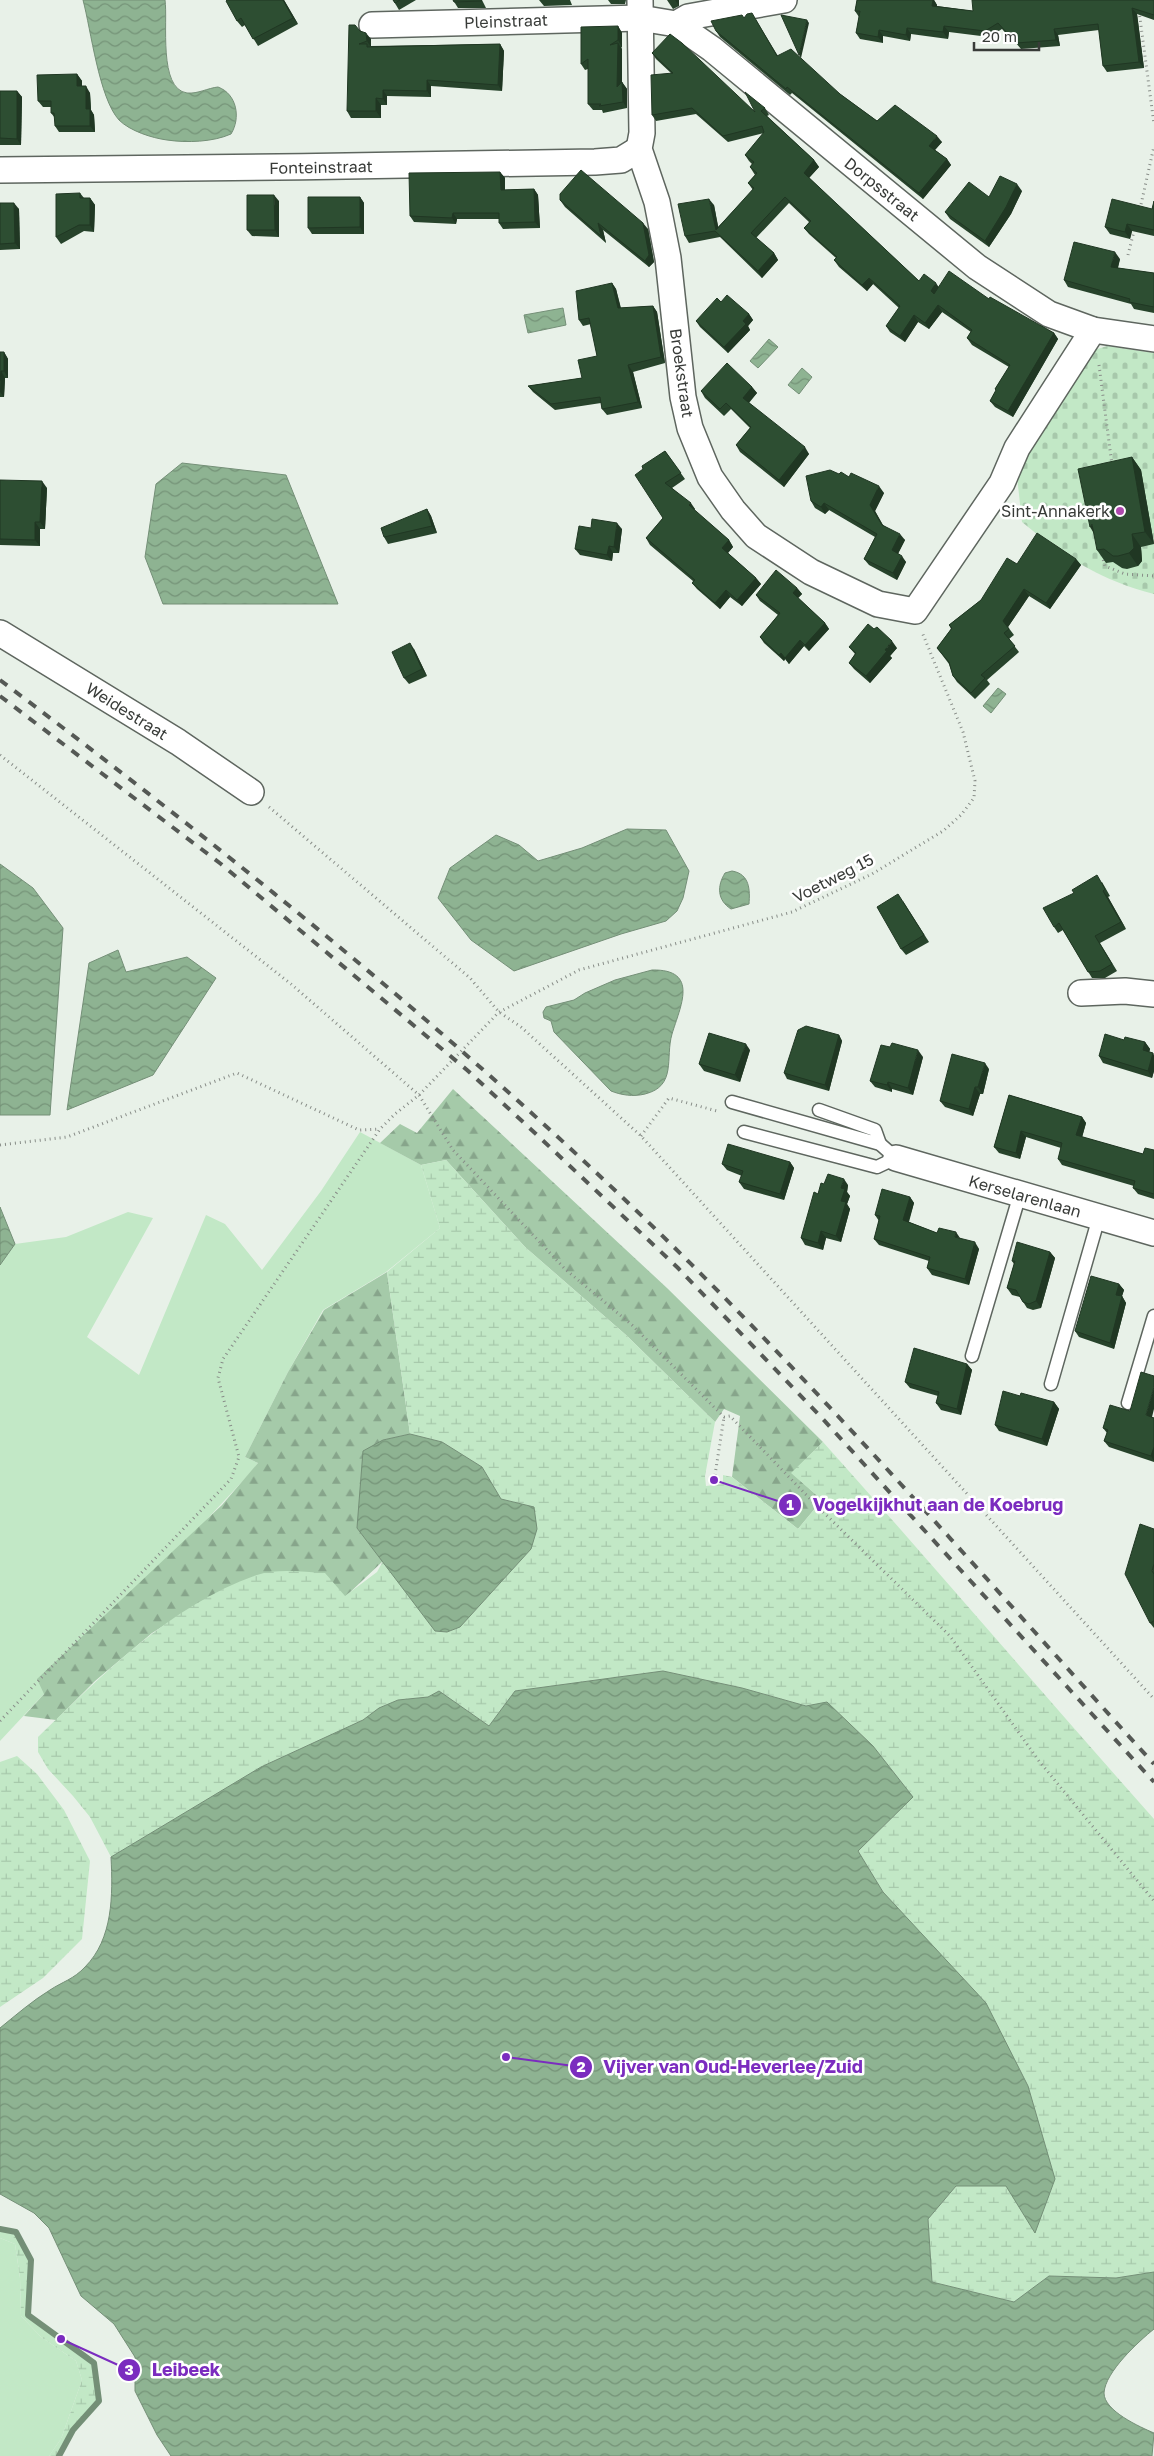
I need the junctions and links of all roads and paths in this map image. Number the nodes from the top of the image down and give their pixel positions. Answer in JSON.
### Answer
{"nodes":[{"id":1,"x":784,"y":0,"type":"edge"},
{"id":2,"x":640,"y":9,"type":"edge"},
{"id":3,"x":1139,"y":10,"type":"edge"},
{"id":4,"x":676,"y":24,"type":"junction"},
{"id":5,"x":372,"y":26,"type":"dead end"},
{"id":6,"x":1154,"y":124,"type":"edge"},
{"id":7,"x":1154,"y":146,"type":"edge"},
{"id":8,"x":639,"y":149,"type":"junction"},
{"id":9,"x":0,"y":170,"type":"edge"},
{"id":10,"x":1139,"y":210,"type":"edge"},
{"id":11,"x":1137,"y":220,"type":"edge"},
{"id":12,"x":1128,"y":255,"type":"dead end"},
{"id":13,"x":1099,"y":331,"type":"junction"},
{"id":14,"x":1154,"y":339,"type":"edge"},
{"id":15,"x":1112,"y":463,"type":"junction"},
{"id":16,"x":1105,"y":467,"type":"edge"},
{"id":17,"x":1113,"y":469,"type":"edge"},
{"id":18,"x":1102,"y":551,"type":"edge"},
{"id":19,"x":1154,"y":576,"type":"edge"},
{"id":20,"x":915,"y":611,"type":"junction"},
{"id":21,"x":0,"y":633,"type":"edge"},
{"id":22,"x":0,"y":755,"type":"edge"},
{"id":23,"x":251,"y":792,"type":"joint"},
{"id":24,"x":1081,"y":994,"type":"dead end"},
{"id":25,"x":1154,"y":994,"type":"edge"},
{"id":26,"x":499,"y":1012,"type":"junction"},
{"id":27,"x":419,"y":1096,"type":"junction"},
{"id":28,"x":732,"y":1102,"type":"dead end"},
{"id":29,"x":819,"y":1110,"type":"dead end"},
{"id":30,"x":380,"y":1129,"type":"junction"},
{"id":31,"x":744,"y":1132,"type":"dead end"},
{"id":32,"x":0,"y":1145,"type":"edge"},
{"id":33,"x":888,"y":1151,"type":"junction"},
{"id":34,"x":1020,"y":1194,"type":"junction"},
{"id":35,"x":1099,"y":1218,"type":"junction"},
{"id":36,"x":1154,"y":1233,"type":"edge"},
{"id":37,"x":1154,"y":1316,"type":"edge"},
{"id":38,"x":972,"y":1356,"type":"dead end"},
{"id":39,"x":1051,"y":1384,"type":"dead end"},
{"id":40,"x":1128,"y":1403,"type":"dead end"},
{"id":41,"x":724,"y":1417,"type":"junction"},
{"id":42,"x":715,"y":1475,"type":"dead end"},
{"id":43,"x":1154,"y":1699,"type":"edge"},
{"id":44,"x":0,"y":1720,"type":"edge"},
{"id":45,"x":1154,"y":1901,"type":"edge"}],
"edges":[{"from":1,"to":4,"type":"street"},
{"from":2,"to":4,"type":"street","name":"Dorpsstraat"},
{"from":2,"to":5,"type":"street","name":"Pleinstraat"},
{"from":2,"to":8,"type":"street","name":"Broekstraat"},
{"from":3,"to":6,"type":"path"},
{"from":4,"to":13,"type":"street","name":"Dorpsstraat"},
{"from":7,"to":10,"type":"path"},
{"from":8,"to":9,"type":"street","name":"Fonteinstraat"},
{"from":8,"to":20,"type":"street","name":"Broekstraat"},
{"from":11,"to":12,"type":"path"},
{"from":13,"to":14,"type":"street","name":"Dorpsstraat"},
{"from":13,"to":15,"type":"path"},
{"from":13,"to":20,"type":"street"},
{"from":15,"to":16,"type":"path"},
{"from":15,"to":17,"type":"path"},
{"from":18,"to":19,"type":"path"},
{"from":20,"to":26,"type":"path","name":"Voetweg 15"},
{"from":21,"to":23,"type":"street","name":"Weidestraat"},
{"from":22,"to":27,"type":"path"},
{"from":23,"to":26,"type":"path"},
{"from":24,"to":25,"type":"street"},
{"from":26,"to":27,"type":"path","name":"Voetweg 15"},
{"from":26,"to":43,"type":"path"},
{"from":27,"to":30,"type":"path","name":"Voetweg 15"},
{"from":27,"to":41,"type":"path"},
{"from":28,"to":33,"type":"lane"},
{"from":29,"to":33,"type":"lane"},
{"from":30,"to":32,"type":"path"},
{"from":30,"to":44,"type":"path","name":"Voetweg 15"},
{"from":31,"to":33,"type":"lane"},
{"from":33,"to":34,"type":"street","name":"Kerselarenlaan"},
{"from":34,"to":35,"type":"street","name":"Kerselarenlaan"},
{"from":34,"to":38,"type":"lane"},
{"from":35,"to":36,"type":"street","name":"Kerselarenlaan"},
{"from":35,"to":39,"type":"lane"},
{"from":37,"to":40,"type":"lane"},
{"from":41,"to":42,"type":"path"},
{"from":41,"to":45,"type":"path"}]}
